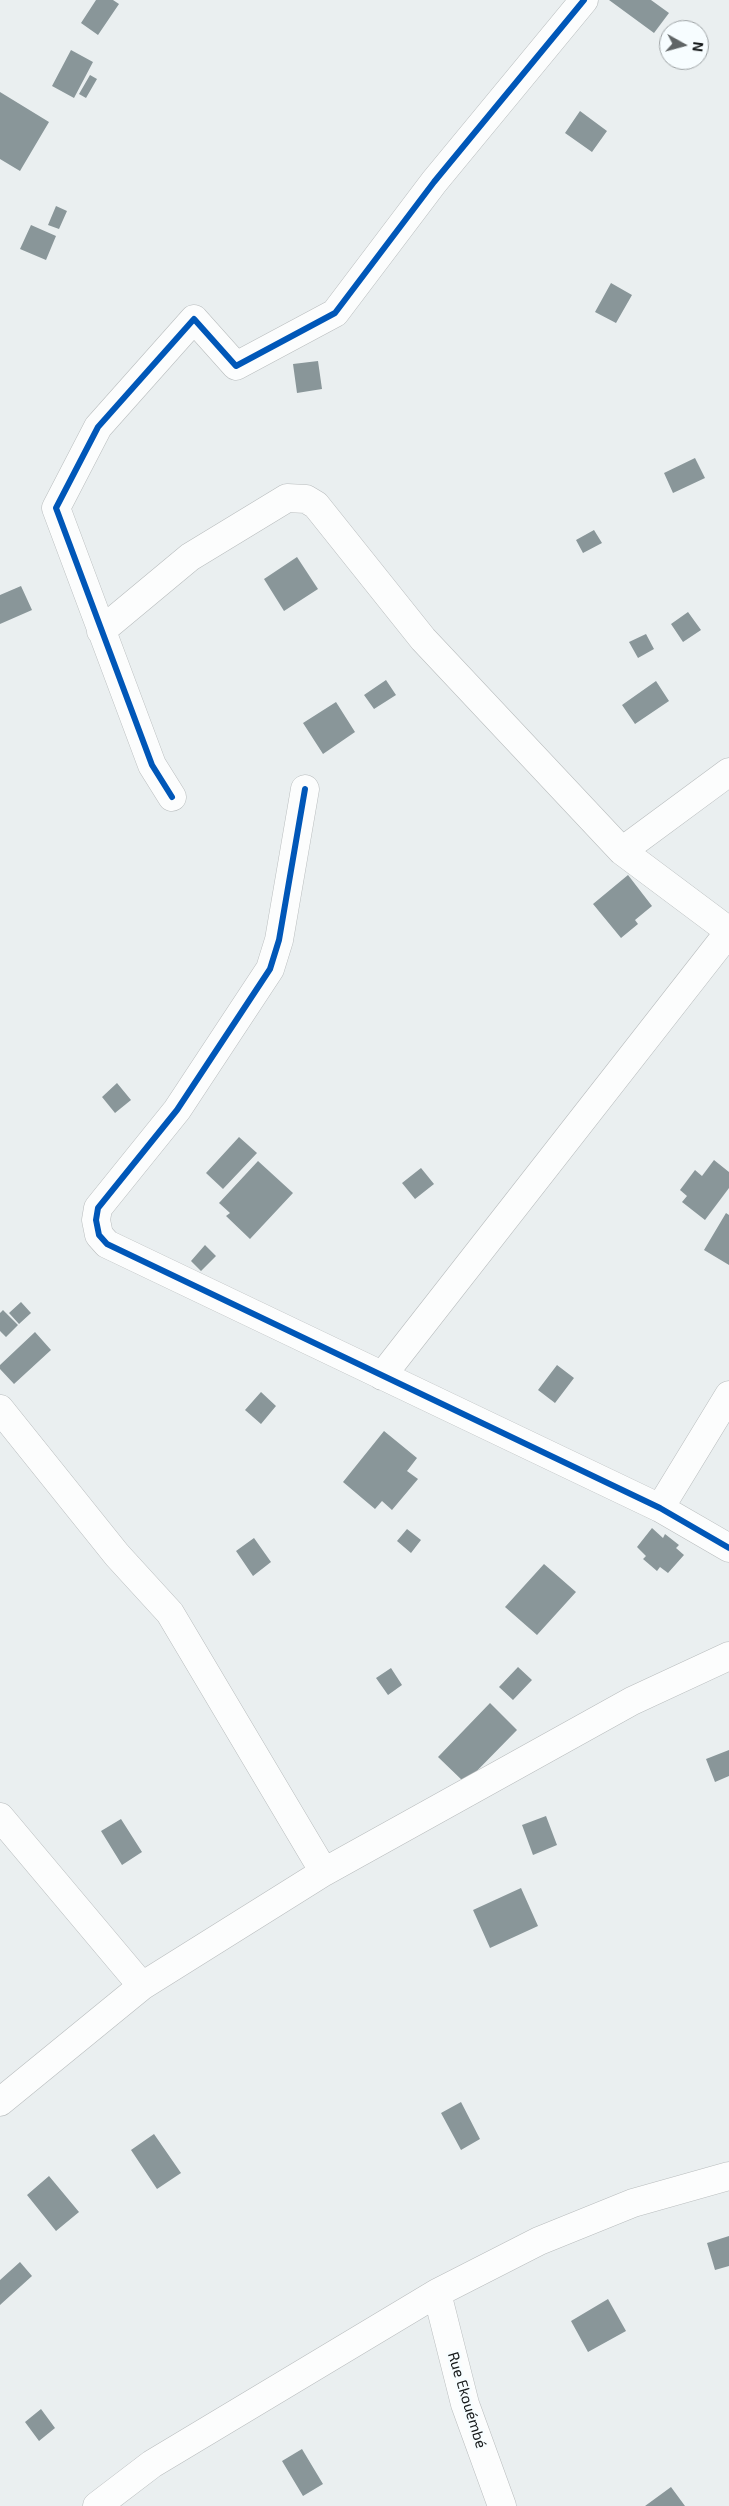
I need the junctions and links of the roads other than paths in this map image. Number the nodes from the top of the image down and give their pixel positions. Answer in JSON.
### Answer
{"nodes":[{"id":1,"x":584,"y":0,"type":"edge"},
{"id":2,"x":101,"y":631,"type":"junction"},
{"id":3,"x":729,"y":772,"type":"edge"},
{"id":4,"x":305,"y":789,"type":"dead end"},
{"id":5,"x":172,"y":797,"type":"dead end"},
{"id":6,"x":622,"y":851,"type":"junction"},
{"id":7,"x":729,"y":932,"type":"edge"},
{"id":8,"x":382,"y":1376,"type":"junction"},
{"id":9,"x":729,"y":1395,"type":"edge"},
{"id":10,"x":0,"y":1409,"type":"edge"},
{"id":11,"x":660,"y":1508,"type":"junction"},
{"id":12,"x":729,"y":1548,"type":"edge"},
{"id":13,"x":729,"y":1656,"type":"edge"},
{"id":14,"x":0,"y":1817,"type":"edge"},
{"id":15,"x":324,"y":1872,"type":"junction"},
{"id":16,"x":142,"y":1986,"type":"junction"},
{"id":17,"x":0,"y":2102,"type":"edge"},
{"id":18,"x":729,"y":2176,"type":"edge"},
{"id":19,"x":437,"y":2293,"type":"junction"},
{"id":20,"x":97,"y":2506,"type":"edge"},
{"id":21,"x":502,"y":2506,"type":"edge"}],
"edges":[{"from":1,"to":2,"type":"street"},
{"from":2,"to":5,"type":"street"},
{"from":2,"to":6,"type":"street"},
{"from":3,"to":6,"type":"street"},
{"from":4,"to":8,"type":"street"},
{"from":6,"to":7,"type":"street"},
{"from":7,"to":8,"type":"street"},
{"from":8,"to":11,"type":"street"},
{"from":9,"to":11,"type":"street"},
{"from":10,"to":15,"type":"street"},
{"from":11,"to":12,"type":"street"},
{"from":13,"to":15,"type":"street"},
{"from":14,"to":16,"type":"street"},
{"from":15,"to":16,"type":"street"},
{"from":16,"to":17,"type":"street"},
{"from":18,"to":19,"type":"street"},
{"from":19,"to":20,"type":"street"},
{"from":19,"to":21,"type":"street","name":"Rue Ekouémbé"}]}
